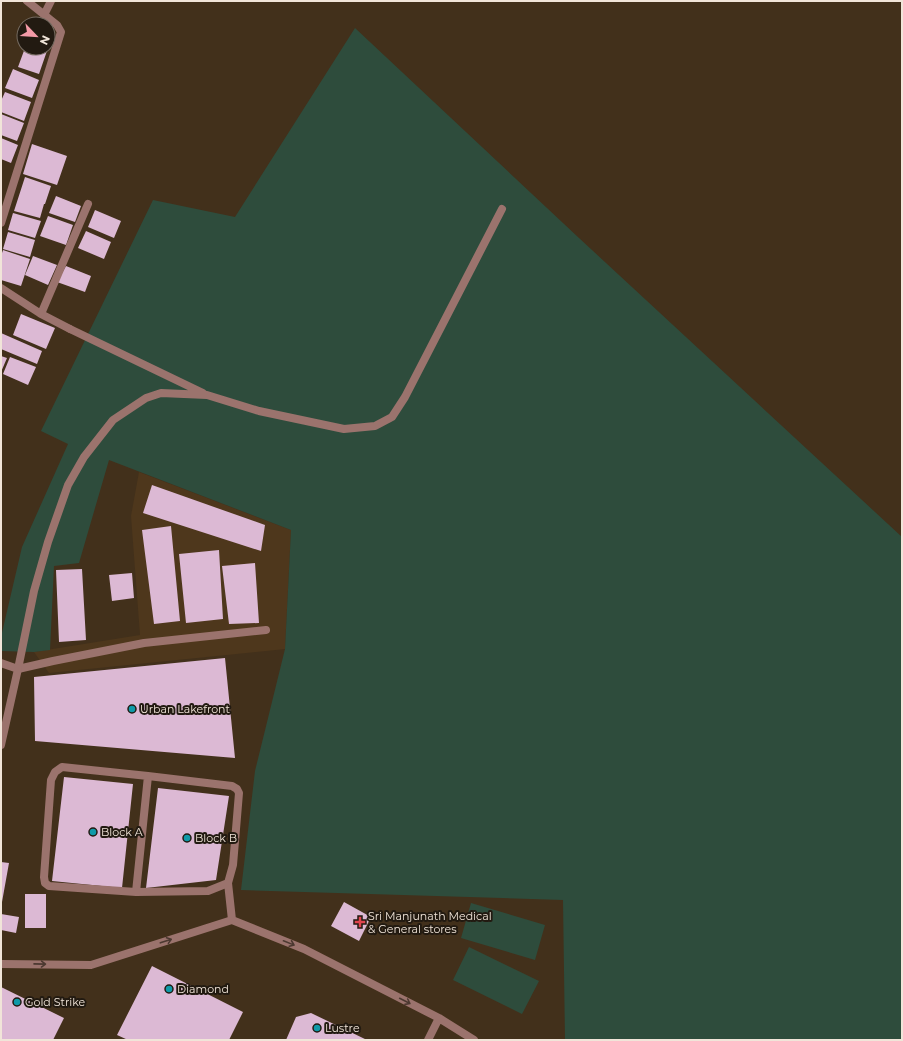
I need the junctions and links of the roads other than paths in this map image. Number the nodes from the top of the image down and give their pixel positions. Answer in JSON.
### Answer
{"nodes":[{"id":1,"x":27,"y":1,"type":"edge"},
{"id":2,"x":51,"y":1,"type":"edge"},
{"id":3,"x":44,"y":15,"type":"junction"},
{"id":4,"x":88,"y":204,"type":"dead end"},
{"id":5,"x":502,"y":209,"type":"dead end"},
{"id":6,"x":1,"y":223,"type":"edge"},
{"id":7,"x":1,"y":288,"type":"edge"},
{"id":8,"x":41,"y":314,"type":"junction"},
{"id":9,"x":207,"y":395,"type":"junction"},
{"id":10,"x":266,"y":630,"type":"dead end"},
{"id":11,"x":1,"y":662,"type":"edge"},
{"id":12,"x":18,"y":669,"type":"junction"},
{"id":13,"x":1,"y":745,"type":"edge"},
{"id":14,"x":148,"y":776,"type":"junction"},
{"id":15,"x":228,"y":883,"type":"junction"},
{"id":16,"x":136,"y":892,"type":"junction"},
{"id":17,"x":232,"y":920,"type":"junction"},
{"id":18,"x":1,"y":964,"type":"edge"},
{"id":19,"x":439,"y":1018,"type":"junction"},
{"id":20,"x":428,"y":1040,"type":"edge"},
{"id":21,"x":474,"y":1040,"type":"edge"}],
"edges":[{"from":1,"to":3,"type":"street"},
{"from":2,"to":3,"type":"street"},
{"from":3,"to":6,"type":"street"},
{"from":4,"to":8,"type":"street"},
{"from":5,"to":9,"type":"street"},
{"from":7,"to":8,"type":"street"},
{"from":8,"to":9,"type":"street"},
{"from":9,"to":12,"type":"street"},
{"from":10,"to":12,"type":"street"},
{"from":11,"to":12,"type":"street"},
{"from":12,"to":13,"type":"street"},
{"from":14,"to":15,"type":"street"},
{"from":14,"to":16,"type":"street"},
{"from":14,"to":16,"type":"street"},
{"from":15,"to":16,"type":"street"},
{"from":15,"to":17,"type":"street"},
{"from":18,"to":17,"type":"street","one_way":true},
{"from":17,"to":19,"type":"street","one_way":true},
{"from":19,"to":20,"type":"street"},
{"from":19,"to":21,"type":"street"}]}
